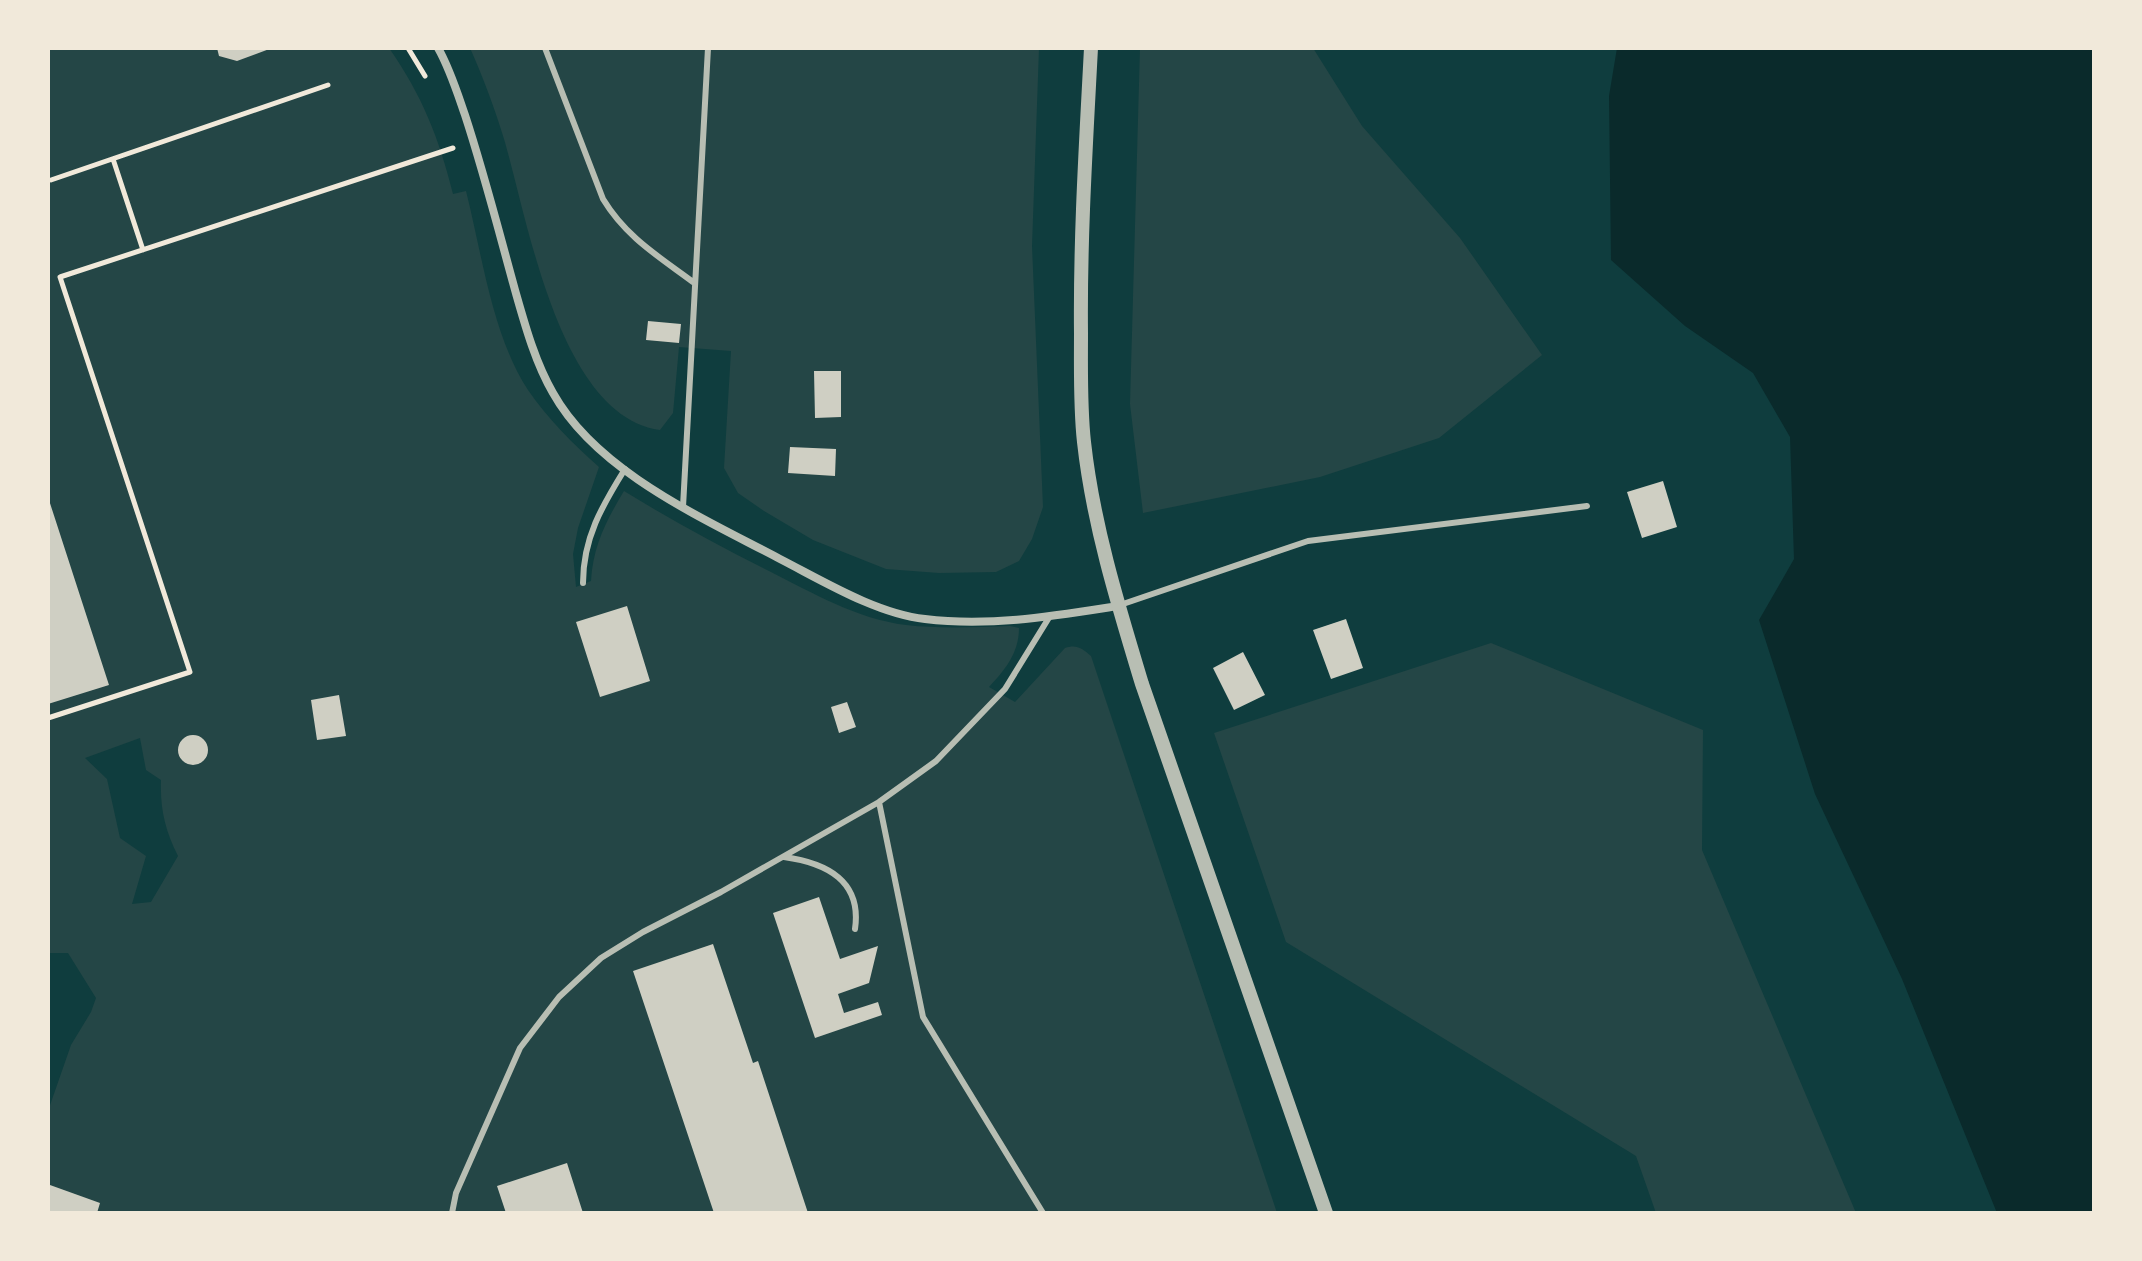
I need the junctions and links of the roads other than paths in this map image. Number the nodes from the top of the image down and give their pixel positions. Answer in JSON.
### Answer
{"nodes":[{"id":1,"x":438,"y":48,"type":"edge"},
{"id":2,"x":545,"y":48,"type":"edge"},
{"id":3,"x":708,"y":48,"type":"edge"},
{"id":4,"x":1091,"y":48,"type":"edge"},
{"id":5,"x":693,"y":282,"type":"junction"},
{"id":6,"x":625,"y":469,"type":"junction"},
{"id":7,"x":1587,"y":506,"type":"dead end"},
{"id":8,"x":683,"y":507,"type":"junction"},
{"id":9,"x":583,"y":583,"type":"dead end"},
{"id":10,"x":1118,"y":606,"type":"junction"},
{"id":11,"x":1050,"y":616,"type":"junction"},
{"id":12,"x":879,"y":802,"type":"junction"},
{"id":13,"x":783,"y":857,"type":"junction"},
{"id":14,"x":855,"y":929,"type":"dead end"},
{"id":15,"x":452,"y":1213,"type":"edge"},
{"id":16,"x":1043,"y":1213,"type":"edge"},
{"id":17,"x":1326,"y":1213,"type":"edge"}],
"edges":[{"from":1,"to":6,"type":"street"},
{"from":2,"to":5,"type":"lane"},
{"from":3,"to":5,"type":"lane"},
{"from":4,"to":10,"type":"street"},
{"from":5,"to":8,"type":"lane"},
{"from":6,"to":8,"type":"street"},
{"from":6,"to":9,"type":"lane"},
{"from":7,"to":10,"type":"lane"},
{"from":8,"to":11,"type":"street"},
{"from":10,"to":11,"type":"street"},
{"from":10,"to":17,"type":"street"},
{"from":11,"to":12,"type":"lane"},
{"from":12,"to":13,"type":"lane"},
{"from":12,"to":16,"type":"lane"},
{"from":13,"to":14,"type":"lane"},
{"from":13,"to":15,"type":"lane"}]}
